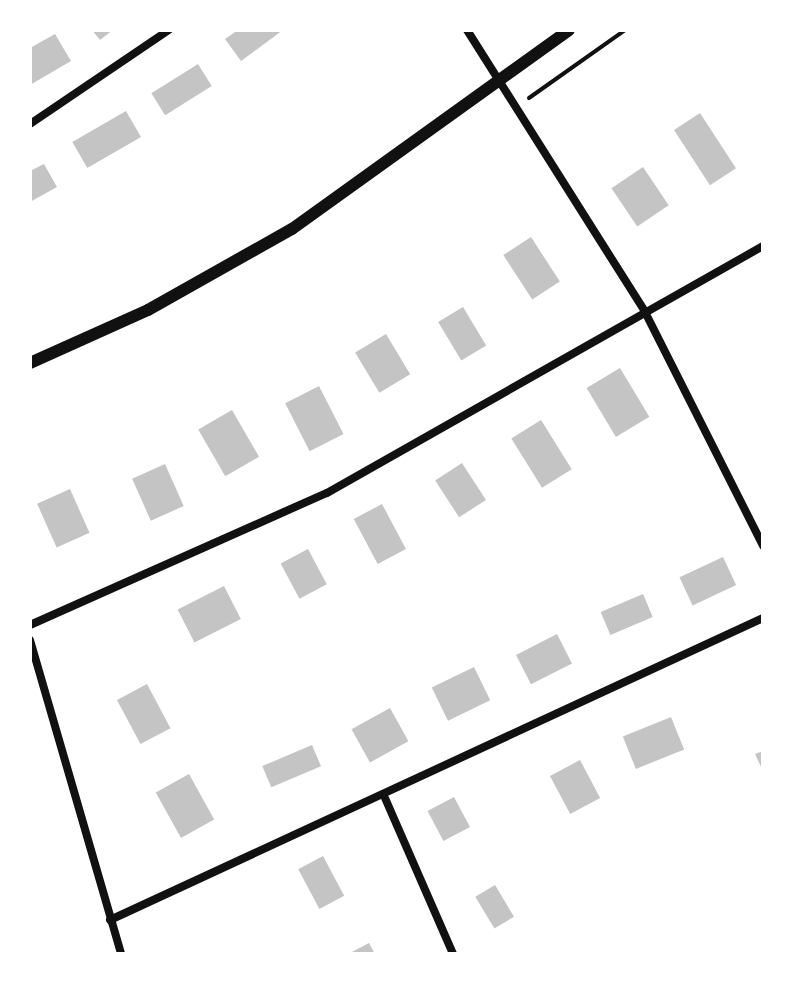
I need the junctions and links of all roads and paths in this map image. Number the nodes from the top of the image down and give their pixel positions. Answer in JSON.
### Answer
{"nodes":[{"id":1,"x":169,"y":30,"type":"edge"},
{"id":2,"x":467,"y":30,"type":"edge"},
{"id":3,"x":569,"y":30,"type":"edge"},
{"id":4,"x":625,"y":30,"type":"edge"},
{"id":5,"x":500,"y":82,"type":"junction"},
{"id":6,"x":516,"y":107,"type":"junction"},
{"id":7,"x":30,"y":124,"type":"edge"},
{"id":8,"x":763,"y":246,"type":"edge"},
{"id":9,"x":645,"y":312,"type":"junction"},
{"id":10,"x":30,"y":363,"type":"edge"},
{"id":11,"x":763,"y":546,"type":"edge"},
{"id":12,"x":763,"y":618,"type":"edge"},
{"id":13,"x":30,"y":625,"type":"edge"},
{"id":14,"x":30,"y":640,"type":"edge"},
{"id":15,"x":385,"y":798,"type":"junction"},
{"id":16,"x":110,"y":920,"type":"junction"},
{"id":17,"x":121,"y":954,"type":"edge"},
{"id":18,"x":453,"y":954,"type":"edge"}],
"edges":[{"from":1,"to":7,"type":"street"},
{"from":2,"to":5,"type":"street"},
{"from":3,"to":5,"type":"street"},
{"from":4,"to":6,"type":"path"},
{"from":5,"to":6,"type":"street"},
{"from":5,"to":10,"type":"street"},
{"from":6,"to":9,"type":"street"},
{"from":8,"to":9,"type":"street"},
{"from":9,"to":11,"type":"street"},
{"from":9,"to":13,"type":"street"},
{"from":12,"to":15,"type":"street"},
{"from":14,"to":16,"type":"street"},
{"from":15,"to":16,"type":"street"},
{"from":15,"to":18,"type":"street"},
{"from":16,"to":17,"type":"street"}]}
